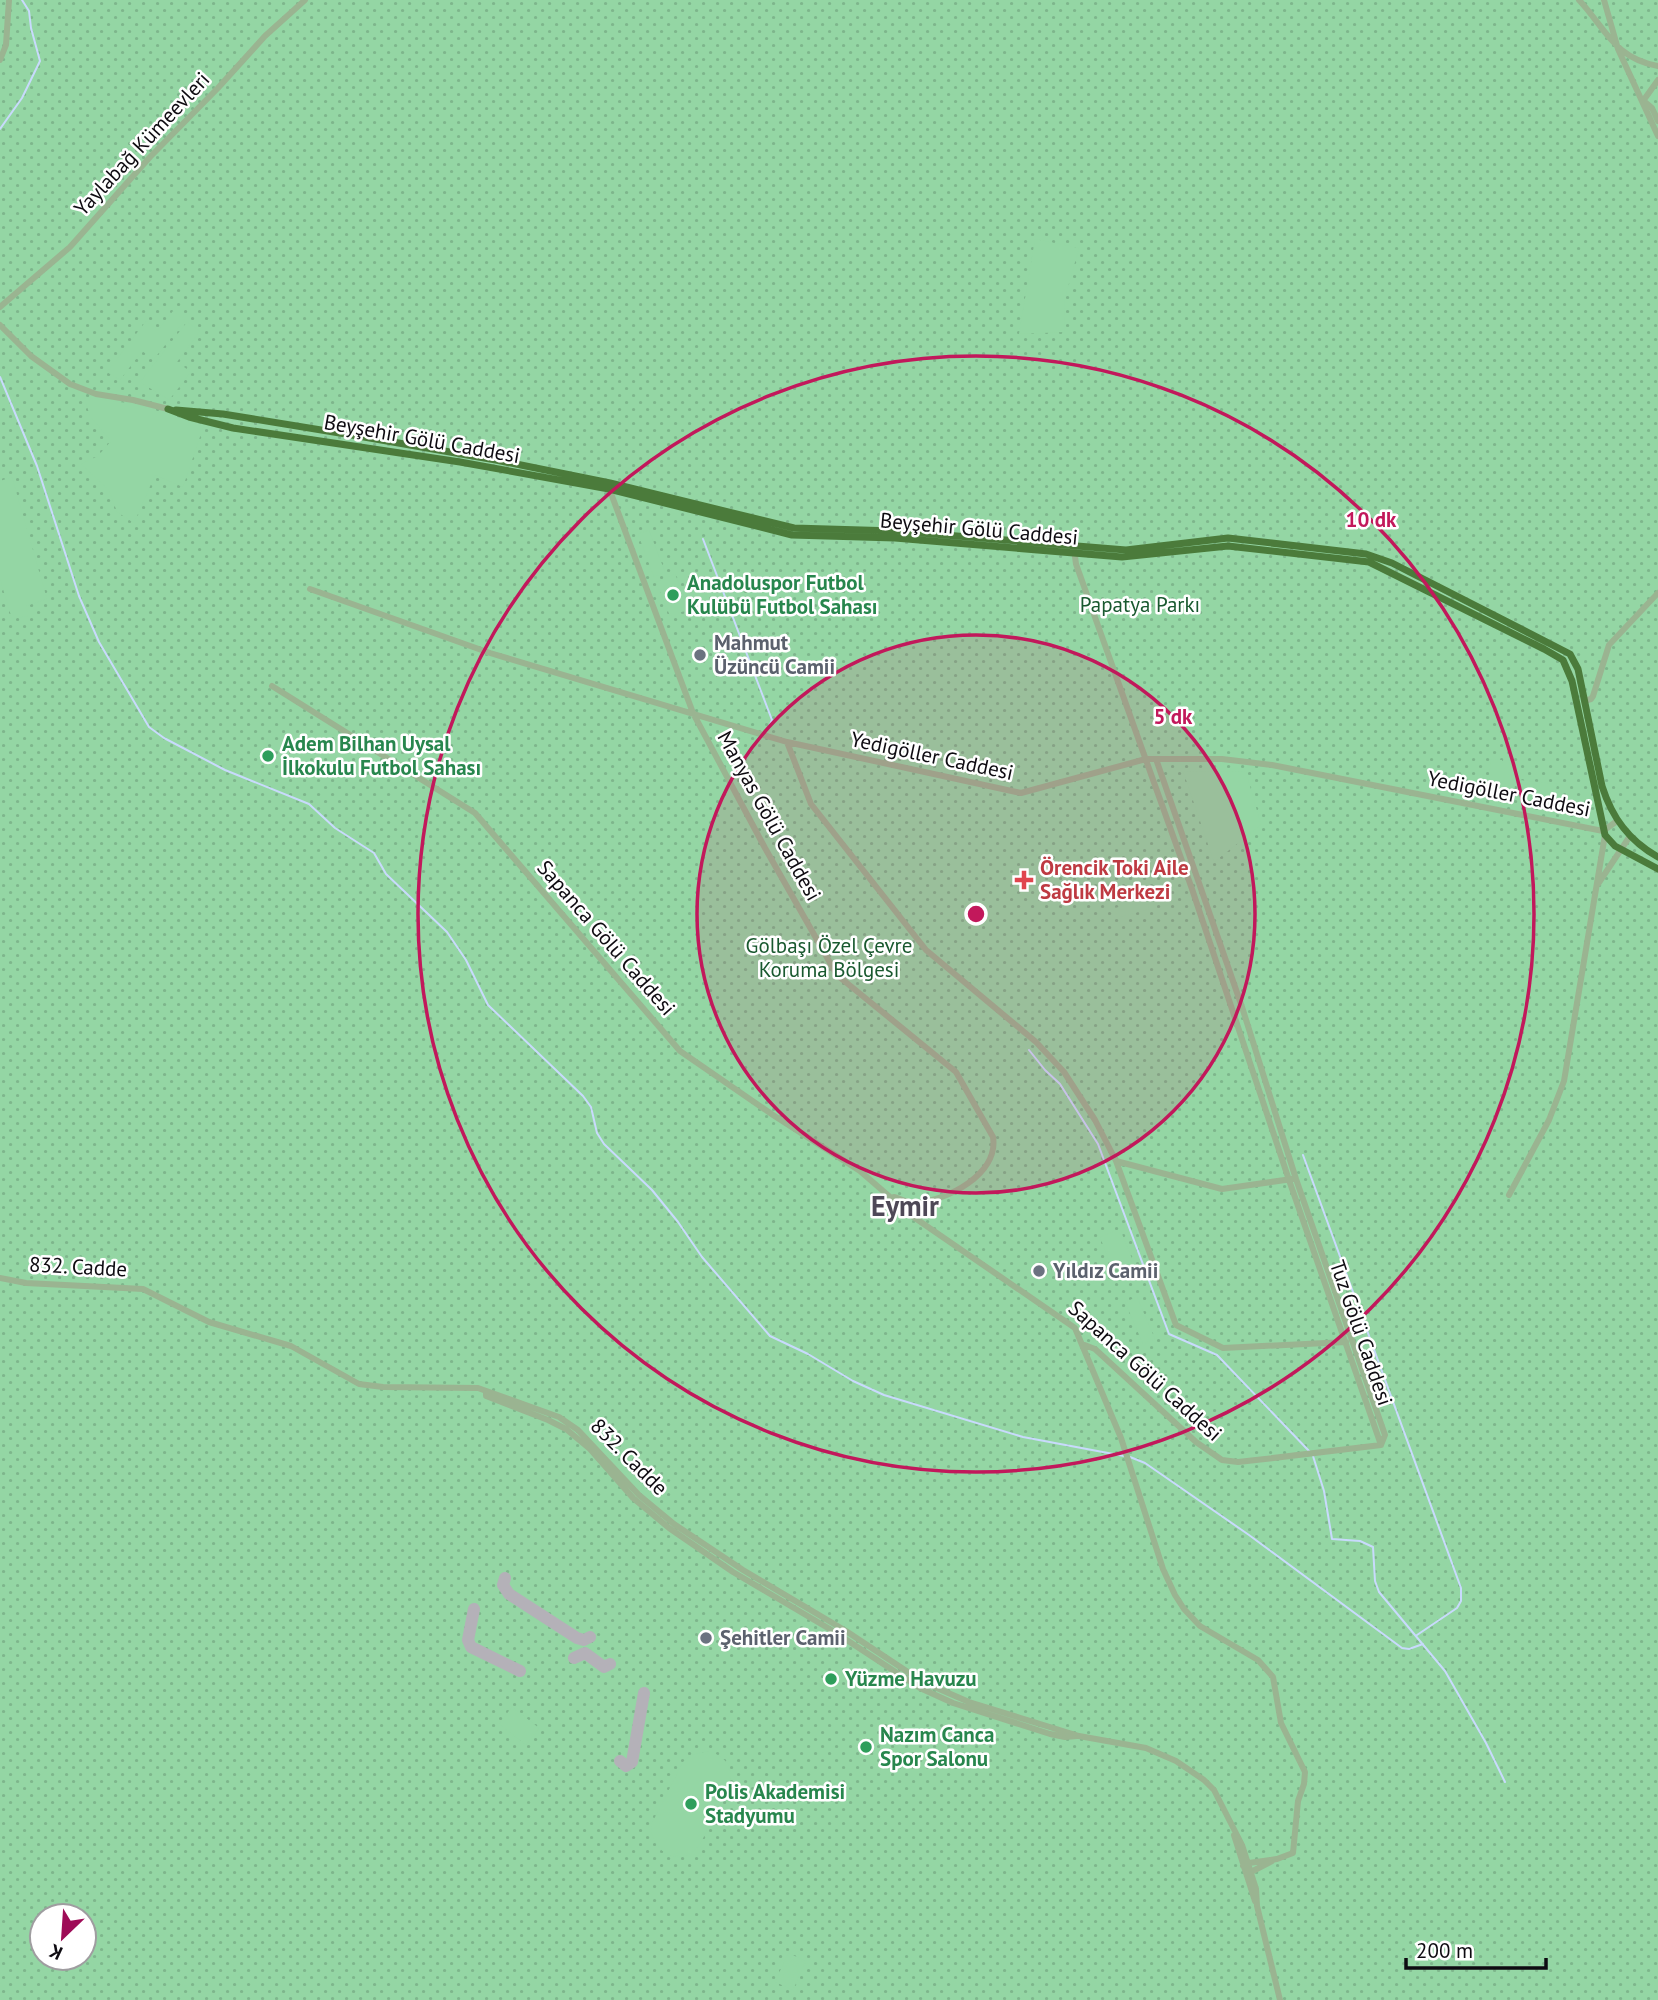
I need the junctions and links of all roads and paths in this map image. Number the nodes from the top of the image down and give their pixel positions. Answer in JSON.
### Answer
{"nodes":[{"id":1,"x":9,"y":0,"type":"edge"},
{"id":2,"x":304,"y":0,"type":"edge"},
{"id":3,"x":1579,"y":0,"type":"edge"},
{"id":4,"x":1604,"y":0,"type":"edge"},
{"id":5,"x":1618,"y":49,"type":"junction"},
{"id":6,"x":0,"y":60,"type":"edge"},
{"id":7,"x":1658,"y":65,"type":"edge"},
{"id":8,"x":1658,"y":80,"type":"edge"},
{"id":9,"x":1643,"y":101,"type":"junction"},
{"id":10,"x":1658,"y":121,"type":"edge"},
{"id":11,"x":1658,"y":136,"type":"edge"},
{"id":12,"x":0,"y":307,"type":"edge"},
{"id":13,"x":0,"y":326,"type":"edge"},
{"id":14,"x":168,"y":409,"type":"junction"},
{"id":15,"x":610,"y":486,"type":"junction"},
{"id":16,"x":1074,"y":550,"type":"junction"},
{"id":17,"x":1400,"y":572,"type":"junction"},
{"id":18,"x":310,"y":589,"type":"dead end"},
{"id":19,"x":1658,"y":593,"type":"edge"},
{"id":20,"x":1569,"y":653,"type":"junction"},
{"id":21,"x":1563,"y":660,"type":"junction"},
{"id":22,"x":272,"y":687,"type":"dead end"},
{"id":23,"x":1578,"y":692,"type":"junction"},
{"id":24,"x":1584,"y":701,"type":"junction"},
{"id":25,"x":1582,"y":712,"type":"junction"},
{"id":26,"x":693,"y":713,"type":"junction"},
{"id":27,"x":787,"y":742,"type":"junction"},
{"id":28,"x":1146,"y":759,"type":"junction"},
{"id":29,"x":1156,"y":759,"type":"junction"},
{"id":30,"x":1617,"y":821,"type":"junction"},
{"id":31,"x":1604,"y":833,"type":"junction"},
{"id":32,"x":1630,"y":836,"type":"junction"},
{"id":33,"x":1621,"y":849,"type":"junction"},
{"id":34,"x":1658,"y":857,"type":"edge"},
{"id":35,"x":1658,"y":869,"type":"edge"},
{"id":36,"x":1597,"y":886,"type":"junction"},
{"id":37,"x":1116,"y":1161,"type":"junction"},
{"id":38,"x":1293,"y":1179,"type":"junction"},
{"id":39,"x":1508,"y":1195,"type":"dead end"},
{"id":40,"x":889,"y":1196,"type":"junction"},
{"id":41,"x":913,"y":1203,"type":"junction"},
{"id":42,"x":912,"y":1216,"type":"junction"},
{"id":43,"x":0,"y":1278,"type":"edge"},
{"id":44,"x":1346,"y":1342,"type":"junction"},
{"id":45,"x":1082,"y":1343,"type":"junction"},
{"id":46,"x":486,"y":1395,"type":"dead end"},
{"id":47,"x":514,"y":1403,"type":"junction"},
{"id":48,"x":1381,"y":1445,"type":"junction"},
{"id":49,"x":1247,"y":1868,"type":"junction"},
{"id":50,"x":1280,"y":2000,"type":"edge"}],
"edges":[{"from":1,"to":6,"type":"street"},
{"from":2,"to":12,"type":"street","name":"Yaylabağ Kümeevleri"},
{"from":3,"to":5,"type":"street"},
{"from":4,"to":5,"type":"street"},
{"from":5,"to":7,"type":"street"},
{"from":5,"to":9,"type":"street"},
{"from":8,"to":9,"type":"street"},
{"from":9,"to":10,"type":"street"},
{"from":9,"to":11,"type":"street"},
{"from":13,"to":14,"type":"street"},
{"from":14,"to":15,"type":"main road"},
{"from":14,"to":15,"type":"main road","name":"Beyşehir Gölü Caddesi"},
{"from":15,"to":16,"type":"main road","name":"Beyşehir Gölü Caddesi"},
{"from":15,"to":26,"type":"street","name":"Manyas Gölü Caddesi"},
{"from":16,"to":17,"type":"main road","name":"Beyşehir Gölü Caddesi"},
{"from":16,"to":28,"type":"street","name":"Tuz Gölü Caddesi"},
{"from":17,"to":20,"type":"main road"},
{"from":17,"to":21,"type":"main road","name":"Beyşehir Gölü Caddesi"},
{"from":18,"to":26,"type":"street","name":"Yedigöller Caddesi"},
{"from":19,"to":24,"type":"street"},
{"from":20,"to":21,"type":"main road"},
{"from":20,"to":23,"type":"main road"},
{"from":21,"to":23,"type":"main road"},
{"from":22,"to":40,"type":"street","name":"Sapanca Gölü Caddesi"},
{"from":23,"to":24,"type":"main road"},
{"from":23,"to":25,"type":"main road"},
{"from":24,"to":25,"type":"main road"},
{"from":25,"to":30,"type":"main road"},
{"from":25,"to":31,"type":"main road"},
{"from":26,"to":27,"type":"street","name":"Yedigöller Caddesi"},
{"from":26,"to":41,"type":"street","name":"Manyas Gölü Caddesi"},
{"from":27,"to":28,"type":"street","name":"Yedigöller Caddesi"},
{"from":27,"to":37,"type":"street"},
{"from":28,"to":29,"type":"street","name":"Yedigöller Caddesi"},
{"from":28,"to":38,"type":"street","name":"Tuz Gölü Caddesi"},
{"from":29,"to":31,"type":"street","name":"Yedigöller Caddesi"},
{"from":29,"to":38,"type":"street","name":"Tuz Gölü Caddesi"},
{"from":30,"to":31,"type":"street"},
{"from":30,"to":32,"type":"main road"},
{"from":31,"to":33,"type":"main road"},
{"from":31,"to":36,"type":"street"},
{"from":32,"to":33,"type":"street"},
{"from":32,"to":34,"type":"main road"},
{"from":33,"to":35,"type":"main road"},
{"from":33,"to":36,"type":"street"},
{"from":36,"to":39,"type":"street"},
{"from":37,"to":38,"type":"street"},
{"from":37,"to":44,"type":"street"},
{"from":38,"to":44,"type":"street","name":"Tuz Gölü Caddesi"},
{"from":38,"to":48,"type":"street","name":"Tuz Gölü Caddesi"},
{"from":40,"to":41,"type":"street","name":"Manyas Gölü Caddesi"},
{"from":40,"to":42,"type":"street","name":"Sapanca Gölü Caddesi"},
{"from":41,"to":42,"type":"street"},
{"from":42,"to":45,"type":"street","name":"Sapanca Gölü Caddesi"},
{"from":43,"to":47,"type":"street","name":"832. Cadde"},
{"from":44,"to":48,"type":"street","name":"Tuz Gölü Caddesi"},
{"from":45,"to":48,"type":"street","name":"Sapanca Gölü Caddesi"},
{"from":45,"to":49,"type":"street"},
{"from":46,"to":47,"type":"street","name":"832. Cadde"},
{"from":47,"to":49,"type":"street","name":"832. Cadde"},
{"from":49,"to":50,"type":"street","name":"832. Cadde"}]}
